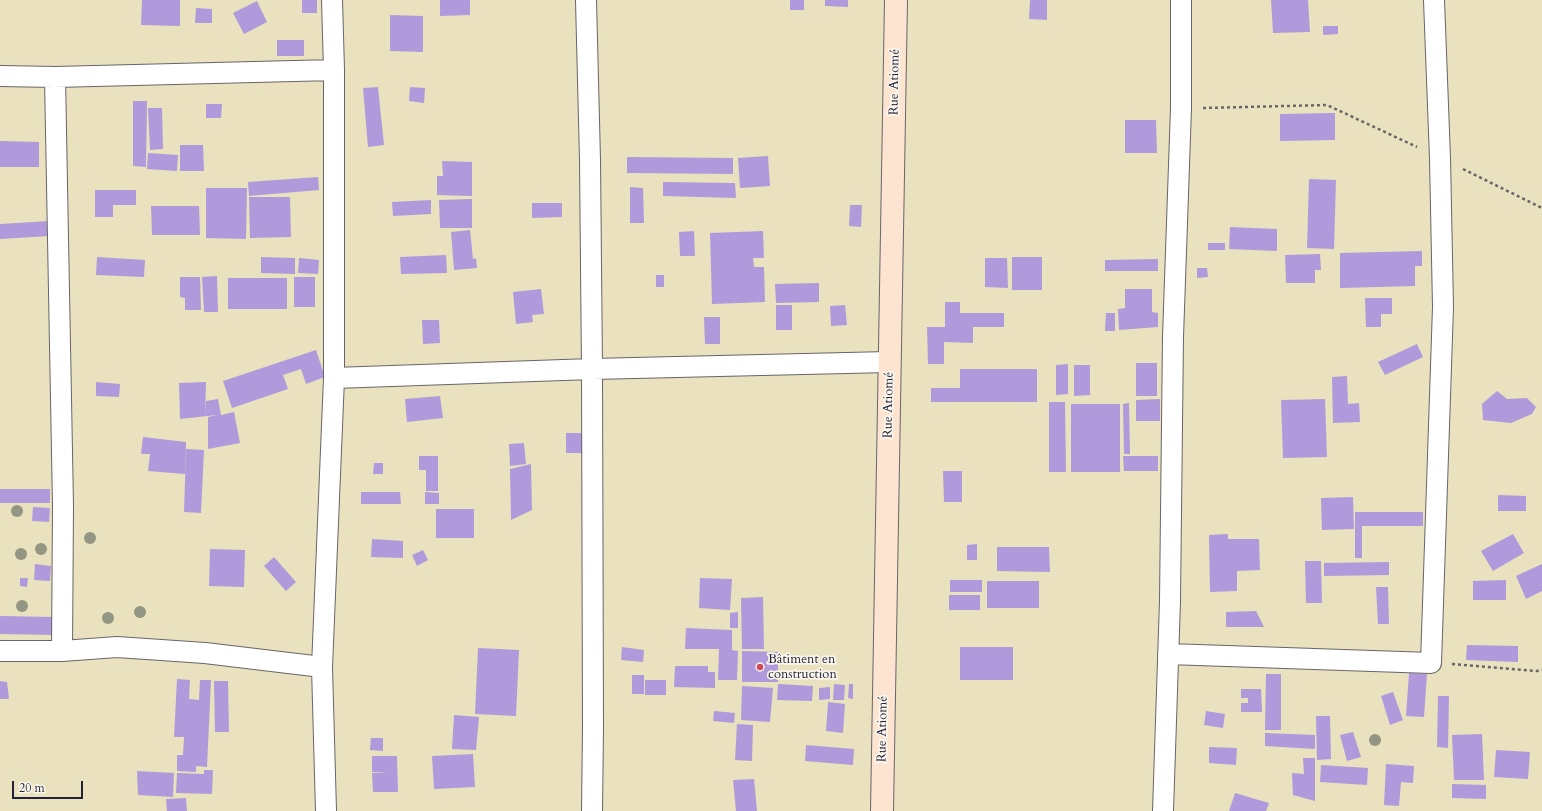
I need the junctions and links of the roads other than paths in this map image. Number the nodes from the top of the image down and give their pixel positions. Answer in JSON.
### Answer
{"nodes":[{"id":1,"x":332,"y":0,"type":"edge"},
{"id":2,"x":586,"y":0,"type":"edge"},
{"id":3,"x":896,"y":0,"type":"edge"},
{"id":4,"x":1180,"y":0,"type":"edge"},
{"id":5,"x":1434,"y":0,"type":"edge"},
{"id":6,"x":334,"y":70,"type":"junction"},
{"id":7,"x":0,"y":76,"type":"edge"},
{"id":8,"x":55,"y":77,"type":"junction"},
{"id":9,"x":889,"y":362,"type":"junction"},
{"id":10,"x":592,"y":369,"type":"junction"},
{"id":11,"x":334,"y":378,"type":"junction"},
{"id":12,"x":0,"y":651,"type":"edge"},
{"id":13,"x":62,"y":651,"type":"junction"},
{"id":14,"x":1168,"y":654,"type":"junction"},
{"id":15,"x":322,"y":667,"type":"junction"},
{"id":16,"x":326,"y":811,"type":"edge"},
{"id":17,"x":592,"y":811,"type":"edge"},
{"id":18,"x":882,"y":811,"type":"edge"},
{"id":19,"x":1163,"y":811,"type":"edge"}],
"edges":[{"from":1,"to":6,"type":"street"},
{"from":2,"to":10,"type":"street"},
{"from":3,"to":9,"type":"street","name":"Rue Atiomé"},
{"from":4,"to":14,"type":"street"},
{"from":5,"to":14,"type":"street"},
{"from":6,"to":8,"type":"street"},
{"from":6,"to":11,"type":"street"},
{"from":7,"to":8,"type":"street"},
{"from":8,"to":13,"type":"street"},
{"from":9,"to":10,"type":"street"},
{"from":9,"to":18,"type":"street","name":"Rue Atiomé"},
{"from":10,"to":11,"type":"street"},
{"from":10,"to":17,"type":"street"},
{"from":11,"to":15,"type":"street"},
{"from":12,"to":13,"type":"street"},
{"from":13,"to":15,"type":"street"},
{"from":14,"to":19,"type":"street"},
{"from":15,"to":16,"type":"street"}]}
